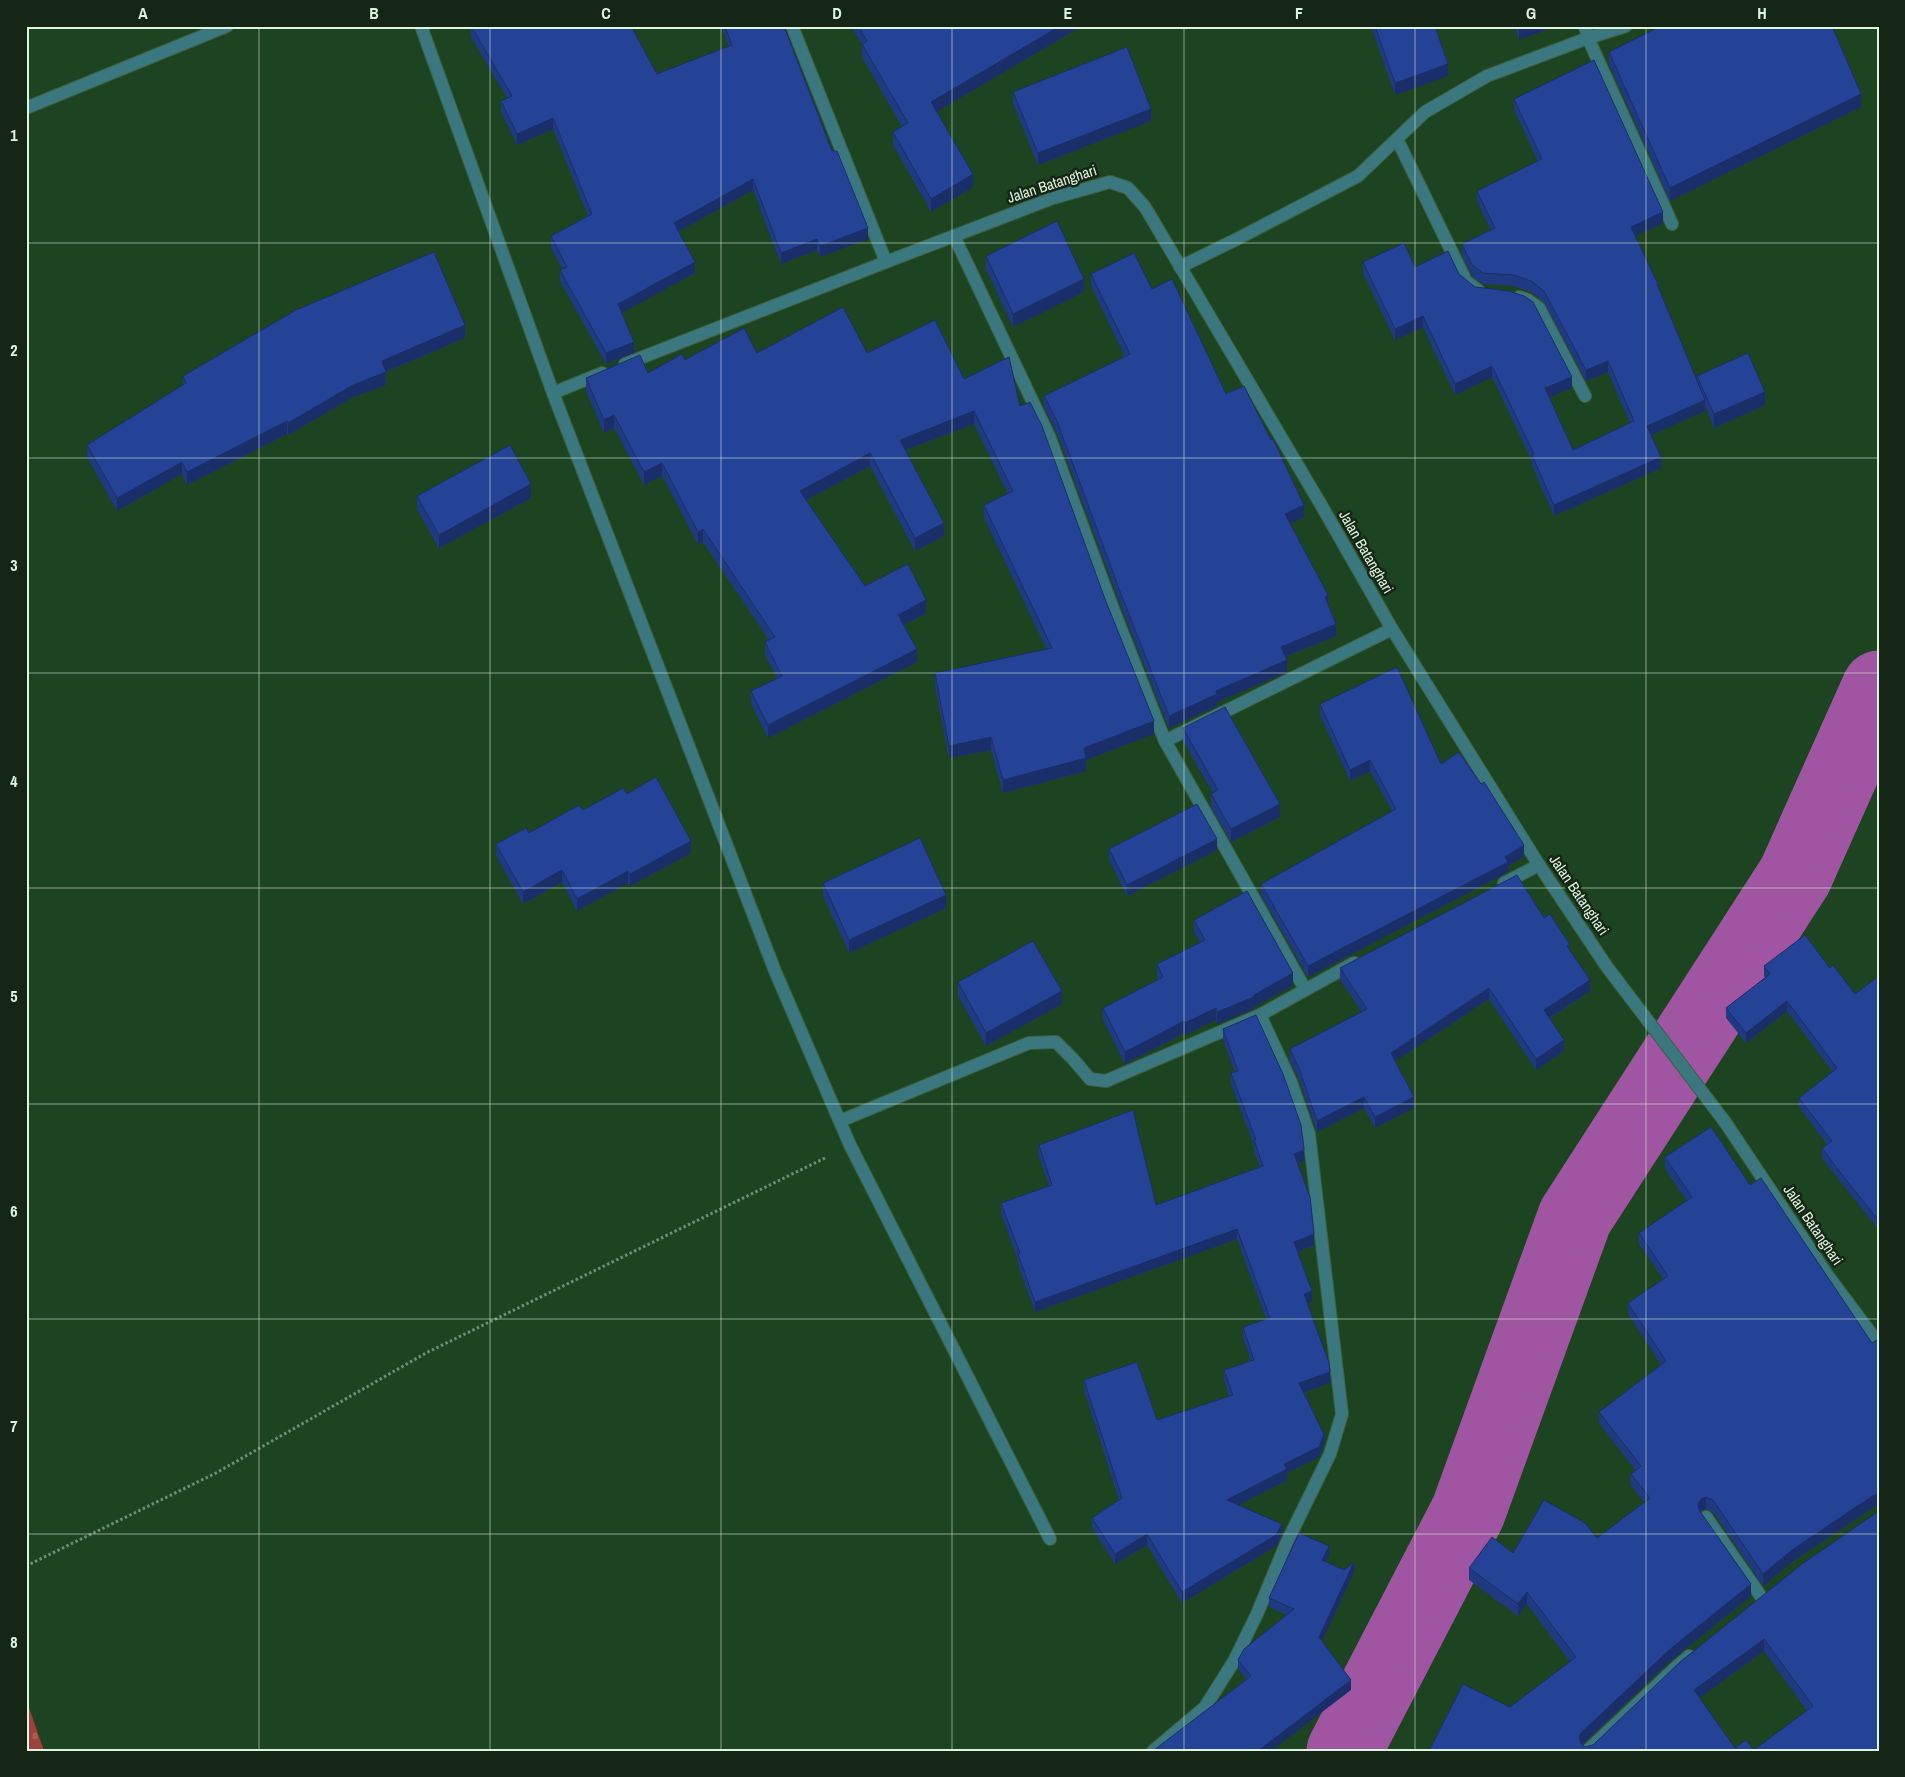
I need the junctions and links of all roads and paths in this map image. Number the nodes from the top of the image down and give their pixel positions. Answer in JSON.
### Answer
{"nodes":[{"id":1,"x":227,"y":26,"type":"edge"},
{"id":2,"x":421,"y":26,"type":"edge"},
{"id":3,"x":792,"y":26,"type":"edge"},
{"id":4,"x":1626,"y":26,"type":"edge"},
{"id":5,"x":1587,"y":32,"type":"edge"},
{"id":6,"x":26,"y":108,"type":"edge"},
{"id":7,"x":1397,"y":139,"type":"junction"},
{"id":8,"x":1672,"y":224,"type":"dead end"},
{"id":9,"x":954,"y":236,"type":"junction"},
{"id":10,"x":886,"y":262,"type":"junction"},
{"id":11,"x":1180,"y":267,"type":"junction"},
{"id":12,"x":1488,"y":292,"type":"edge"},
{"id":13,"x":1504,"y":293,"type":"edge"},
{"id":14,"x":553,"y":393,"type":"junction"},
{"id":15,"x":1585,"y":396,"type":"dead end"},
{"id":16,"x":1392,"y":629,"type":"junction"},
{"id":17,"x":1165,"y":741,"type":"junction"},
{"id":18,"x":1539,"y":864,"type":"junction"},
{"id":19,"x":1496,"y":888,"type":"edge"},
{"id":20,"x":1366,"y":957,"type":"edge"},
{"id":21,"x":1305,"y":989,"type":"junction"},
{"id":22,"x":1260,"y":1015,"type":"junction"},
{"id":23,"x":840,"y":1121,"type":"junction"},
{"id":24,"x":850,"y":1145,"type":"junction"},
{"id":25,"x":1879,"y":1344,"type":"edge"},
{"id":26,"x":1706,"y":1517,"type":"edge"},
{"id":27,"x":1050,"y":1539,"type":"dead end"},
{"id":28,"x":26,"y":1566,"type":"edge"},
{"id":29,"x":1762,"y":1598,"type":"edge"},
{"id":30,"x":1696,"y":1650,"type":"edge"},
{"id":31,"x":1591,"y":1749,"type":"edge"},
{"id":32,"x":1153,"y":1751,"type":"edge"}],
"edges":[{"from":1,"to":6,"type":"street"},
{"from":2,"to":14,"type":"street"},
{"from":3,"to":10,"type":"street"},
{"from":4,"to":5,"type":"street"},
{"from":5,"to":7,"type":"street"},
{"from":5,"to":8,"type":"street"},
{"from":7,"to":11,"type":"street"},
{"from":7,"to":12,"type":"street"},
{"from":9,"to":10,"type":"street","name":"Jalan Batanghari"},
{"from":9,"to":11,"type":"street","name":"Jalan Batanghari"},
{"from":9,"to":17,"type":"street"},
{"from":10,"to":14,"type":"street","name":"Jalan Batanghari"},
{"from":11,"to":16,"type":"street","name":"Jalan Batanghari"},
{"from":13,"to":15,"type":"street"},
{"from":14,"to":23,"type":"street"},
{"from":16,"to":17,"type":"street"},
{"from":16,"to":18,"type":"street","name":"Jalan Batanghari"},
{"from":17,"to":21,"type":"street"},
{"from":18,"to":19,"type":"street"},
{"from":18,"to":25,"type":"street","name":"Jalan Batanghari"},
{"from":20,"to":21,"type":"street"},
{"from":21,"to":22,"type":"street"},
{"from":22,"to":23,"type":"street"},
{"from":22,"to":32,"type":"street"},
{"from":23,"to":24,"type":"street"},
{"from":24,"to":27,"type":"street"},
{"from":24,"to":28,"type":"path"},
{"from":26,"to":29,"type":"street"},
{"from":30,"to":31,"type":"street"}]}
